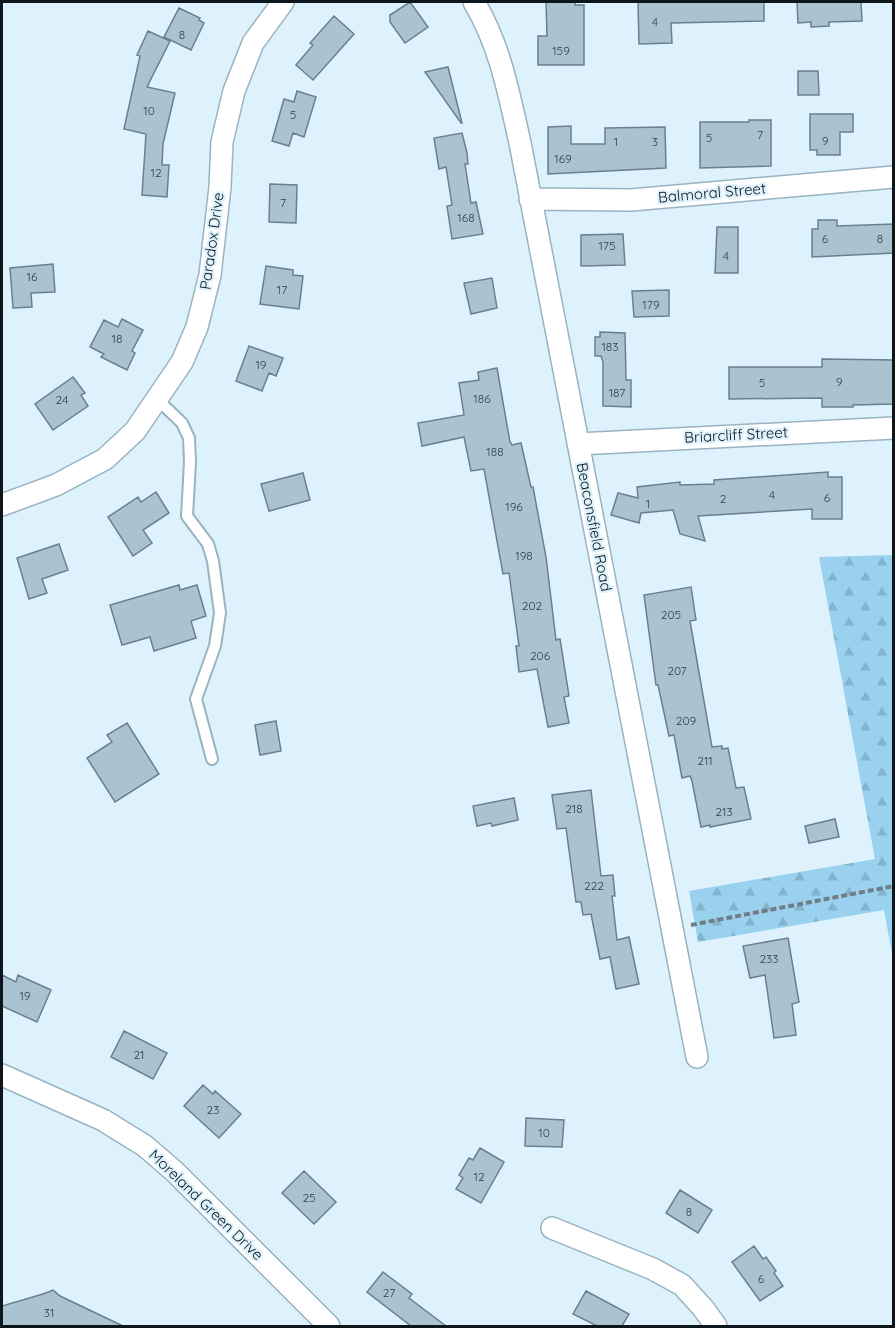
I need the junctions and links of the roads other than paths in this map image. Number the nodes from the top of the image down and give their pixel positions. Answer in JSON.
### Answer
{"nodes":[{"id":1,"x":283,"y":2,"type":"edge"},
{"id":2,"x":474,"y":2,"type":"edge"},
{"id":3,"x":894,"y":177,"type":"edge"},
{"id":4,"x":530,"y":199,"type":"junction"},
{"id":5,"x":158,"y":400,"type":"junction"},
{"id":6,"x":894,"y":428,"type":"edge"},
{"id":7,"x":578,"y":444,"type":"junction"},
{"id":8,"x":2,"y":505,"type":"edge"},
{"id":9,"x":212,"y":759,"type":"dead end"},
{"id":10,"x":697,"y":1057,"type":"dead end"},
{"id":11,"x":2,"y":1075,"type":"edge"},
{"id":12,"x":552,"y":1228,"type":"dead end"},
{"id":13,"x":329,"y":1326,"type":"edge"},
{"id":14,"x":716,"y":1326,"type":"edge"}],
"edges":[{"from":1,"to":5,"type":"street","name":"Paradox Drive"},
{"from":2,"to":4,"type":"street","name":"Beaconsfield Road"},
{"from":3,"to":4,"type":"street","name":"Balmoral Street"},
{"from":4,"to":7,"type":"street","name":"Beaconsfield Road"},
{"from":5,"to":8,"type":"street","name":"Paradox Drive"},
{"from":5,"to":9,"type":"lane"},
{"from":6,"to":7,"type":"street","name":"Briarcliff Street"},
{"from":7,"to":10,"type":"street","name":"Beaconsfield Road"},
{"from":11,"to":13,"type":"street","name":"Moreland Green Drive"},
{"from":12,"to":14,"type":"street"}]}
